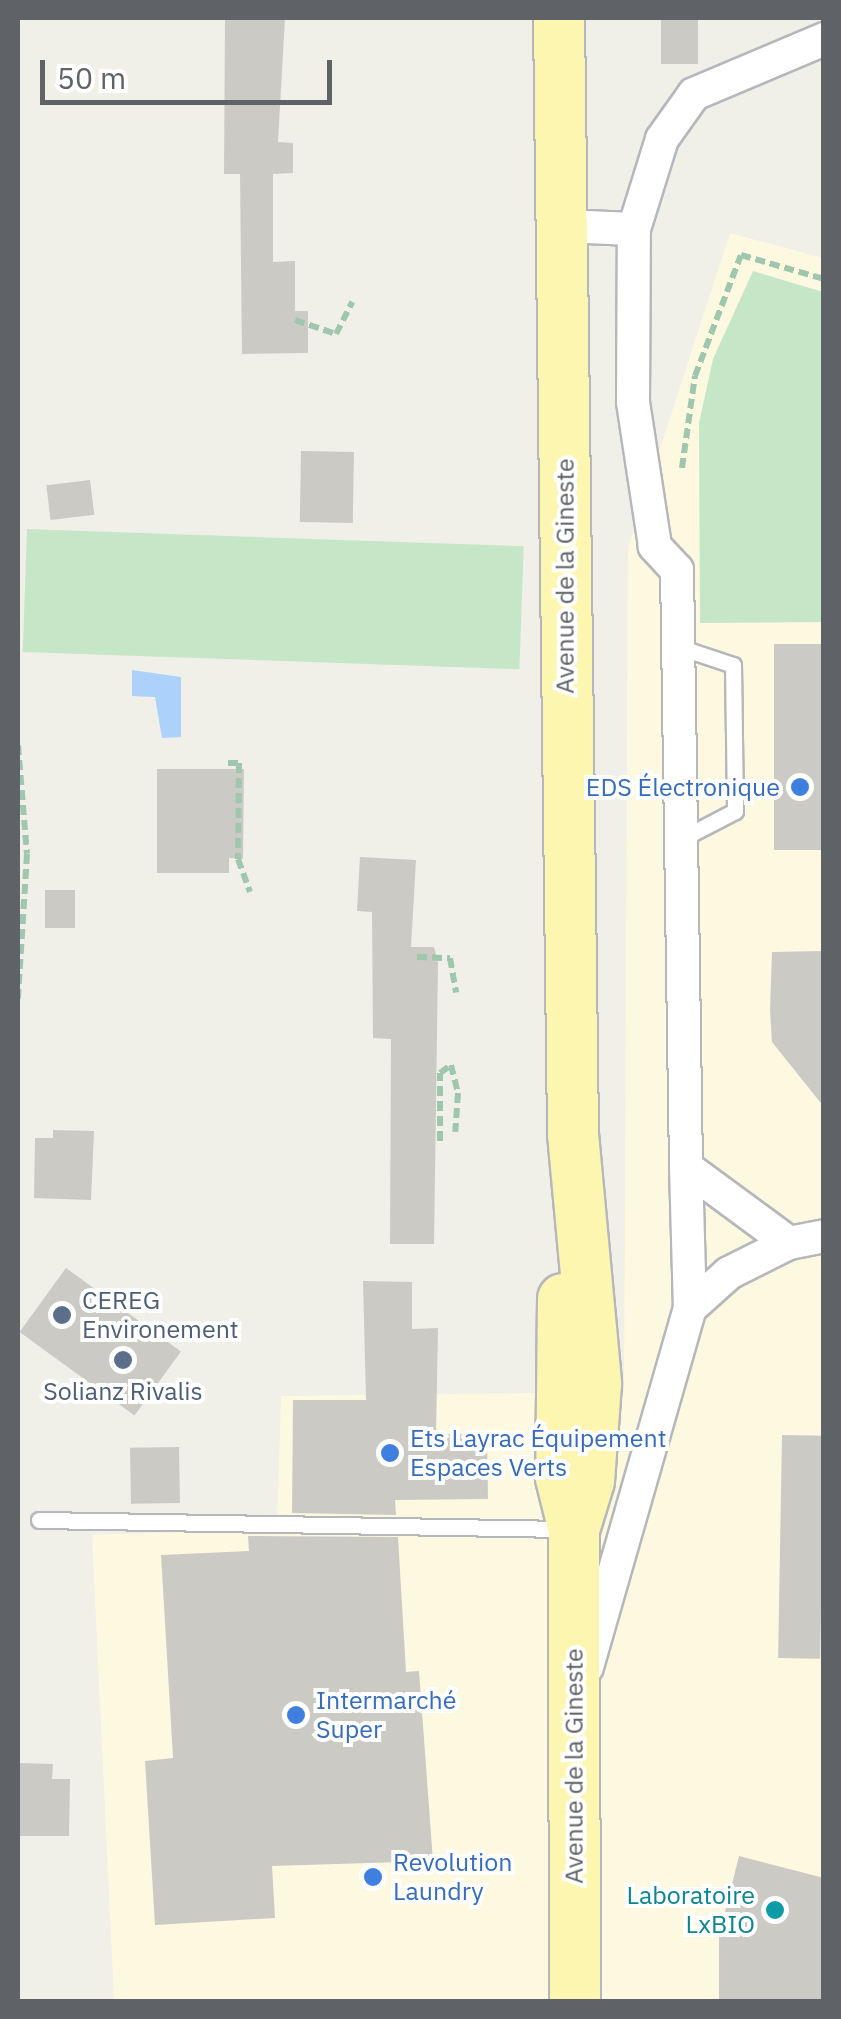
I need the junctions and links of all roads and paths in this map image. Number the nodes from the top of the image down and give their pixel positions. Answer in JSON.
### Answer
{"nodes":[{"id":1,"x":559,"y":18,"type":"edge"},
{"id":2,"x":824,"y":39,"type":"edge"},
{"id":3,"x":562,"y":226,"type":"junction"},
{"id":4,"x":634,"y":229,"type":"junction"},
{"id":5,"x":824,"y":279,"type":"edge"},
{"id":6,"x":352,"y":302,"type":"dead end"},
{"id":7,"x":295,"y":320,"type":"dead end"},
{"id":8,"x":679,"y":488,"type":"dead end"},
{"id":9,"x":679,"y":647,"type":"junction"},
{"id":10,"x":18,"y":744,"type":"edge"},
{"id":11,"x":228,"y":763,"type":"dead end"},
{"id":12,"x":681,"y":839,"type":"junction"},
{"id":13,"x":250,"y":892,"type":"dead end"},
{"id":14,"x":417,"y":957,"type":"dead end"},
{"id":15,"x":456,"y":992,"type":"dead end"},
{"id":16,"x":18,"y":1000,"type":"edge"},
{"id":17,"x":455,"y":1132,"type":"dead end"},
{"id":18,"x":440,"y":1142,"type":"dead end"},
{"id":19,"x":686,"y":1167,"type":"junction"},
{"id":20,"x":824,"y":1236,"type":"edge"},
{"id":21,"x":789,"y":1242,"type":"junction"},
{"id":22,"x":690,"y":1308,"type":"junction"},
{"id":23,"x":488,"y":1470,"type":"dead end"},
{"id":24,"x":497,"y":1471,"type":"dead end"},
{"id":25,"x":39,"y":1520,"type":"dead end"},
{"id":26,"x":574,"y":1530,"type":"junction"},
{"id":27,"x":573,"y":1714,"type":"junction"},
{"id":28,"x":576,"y":2002,"type":"edge"}],
"edges":[{"from":1,"to":3,"type":"main road","name":"Avenue de la Gineste"},
{"from":2,"to":4,"type":"street"},
{"from":3,"to":4,"type":"street"},
{"from":3,"to":26,"type":"main road","name":"Avenue de la Gineste"},
{"from":4,"to":9,"type":"street"},
{"from":5,"to":8,"type":"path"},
{"from":6,"to":7,"type":"path"},
{"from":9,"to":12,"type":"street"},
{"from":9,"to":12,"type":"lane"},
{"from":10,"to":16,"type":"path"},
{"from":11,"to":13,"type":"path"},
{"from":12,"to":19,"type":"street"},
{"from":14,"to":15,"type":"path"},
{"from":17,"to":18,"type":"path"},
{"from":19,"to":21,"type":"street"},
{"from":19,"to":22,"type":"street"},
{"from":20,"to":21,"type":"street"},
{"from":21,"to":22,"type":"street"},
{"from":22,"to":27,"type":"street"},
{"from":23,"to":24,"type":"path"},
{"from":25,"to":26,"type":"lane"},
{"from":26,"to":27,"type":"main road","name":"Avenue de la Gineste"},
{"from":27,"to":28,"type":"main road","name":"Avenue de la Gineste"}]}
